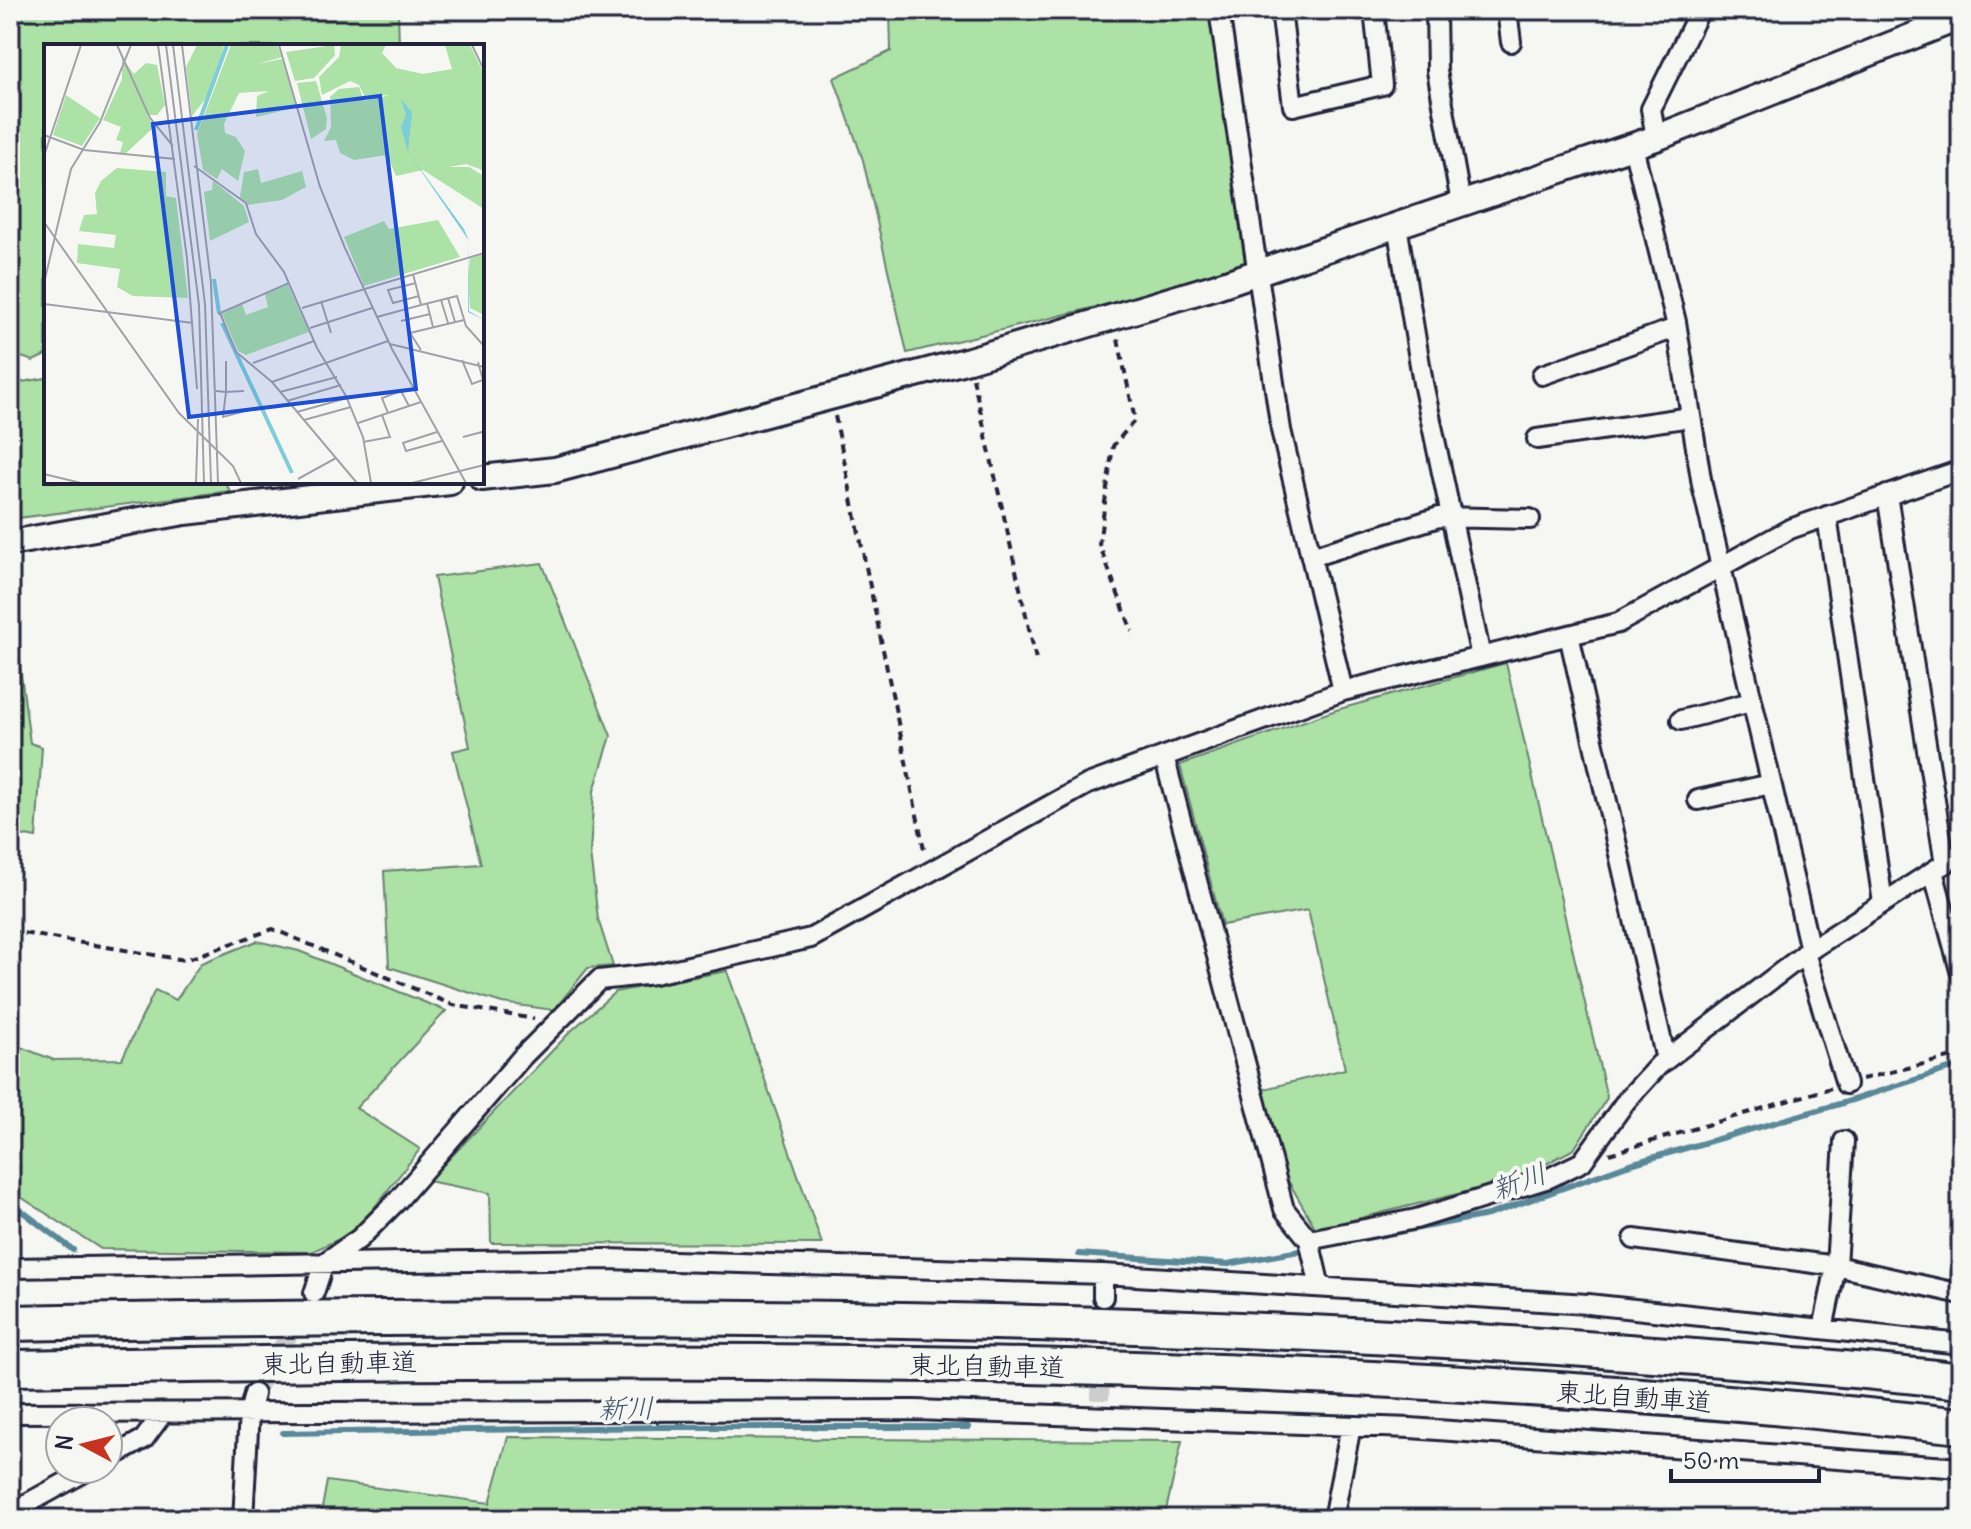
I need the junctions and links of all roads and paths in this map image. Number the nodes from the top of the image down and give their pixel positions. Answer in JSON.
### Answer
{"nodes":[{"id":1,"x":1219,"y":10,"type":"edge"},
{"id":2,"x":1281,"y":10,"type":"edge"},
{"id":3,"x":1374,"y":10,"type":"edge"},
{"id":4,"x":1436,"y":10,"type":"edge"},
{"id":5,"x":1507,"y":10,"type":"edge"},
{"id":6,"x":1700,"y":10,"type":"edge"},
{"id":7,"x":1961,"y":17,"type":"edge"},
{"id":8,"x":1511,"y":42,"type":"dead end"},
{"id":9,"x":1644,"y":142,"type":"junction"},
{"id":10,"x":1461,"y":203,"type":"junction"},
{"id":11,"x":1397,"y":225,"type":"junction"},
{"id":12,"x":1258,"y":271,"type":"junction"},
{"id":13,"x":1113,"y":317,"type":"junction"},
{"id":14,"x":1676,"y":328,"type":"junction"},
{"id":15,"x":969,"y":360,"type":"junction"},
{"id":16,"x":1542,"y":375,"type":"dead end"},
{"id":17,"x":831,"y":397,"type":"junction"},
{"id":18,"x":1691,"y":417,"type":"junction"},
{"id":19,"x":1537,"y":439,"type":"dead end"},
{"id":20,"x":1961,"y":470,"type":"edge"},
{"id":21,"x":484,"y":478,"type":"edge"},
{"id":22,"x":432,"y":484,"type":"edge"},
{"id":23,"x":1887,"y":495,"type":"junction"},
{"id":24,"x":1827,"y":516,"type":"junction"},
{"id":25,"x":1451,"y":517,"type":"junction"},
{"id":26,"x":1530,"y":519,"type":"dead end"},
{"id":27,"x":10,"y":543,"type":"edge"},
{"id":28,"x":1311,"y":557,"type":"junction"},
{"id":29,"x":1721,"y":567,"type":"junction"},
{"id":30,"x":1132,"y":631,"type":"dead end"},
{"id":31,"x":1569,"y":635,"type":"junction"},
{"id":32,"x":1481,"y":657,"type":"junction"},
{"id":33,"x":1037,"y":664,"type":"dead end"},
{"id":34,"x":1343,"y":691,"type":"junction"},
{"id":35,"x":1751,"y":702,"type":"junction"},
{"id":36,"x":1681,"y":720,"type":"dead end"},
{"id":37,"x":1164,"y":756,"type":"junction"},
{"id":38,"x":1771,"y":784,"type":"junction"},
{"id":39,"x":1698,"y":800,"type":"dead end"},
{"id":40,"x":1961,"y":853,"type":"edge"},
{"id":41,"x":1939,"y":867,"type":"junction"},
{"id":42,"x":928,"y":872,"type":"junction"},
{"id":43,"x":1883,"y":903,"type":"junction"},
{"id":44,"x":10,"y":931,"type":"edge"},
{"id":45,"x":1807,"y":952,"type":"junction"},
{"id":46,"x":1961,"y":974,"type":"edge"},
{"id":47,"x":556,"y":1023,"type":"junction"},
{"id":48,"x":1961,"y":1055,"type":"edge"},
{"id":49,"x":1666,"y":1060,"type":"junction"},
{"id":50,"x":1846,"y":1084,"type":"junction"},
{"id":51,"x":1844,"y":1141,"type":"dead end"},
{"id":52,"x":1582,"y":1162,"type":"junction"},
{"id":53,"x":1634,"y":1239,"type":"dead end"},
{"id":54,"x":1309,"y":1240,"type":"junction"},
{"id":55,"x":324,"y":1263,"type":"junction"},
{"id":56,"x":1836,"y":1266,"type":"junction"},
{"id":57,"x":10,"y":1268,"type":"edge"},
{"id":58,"x":1103,"y":1274,"type":"junction"},
{"id":59,"x":1320,"y":1287,"type":"junction"},
{"id":60,"x":314,"y":1293,"type":"dead end"},
{"id":61,"x":1961,"y":1294,"type":"edge"},
{"id":62,"x":1103,"y":1297,"type":"tunnel mouth"},
{"id":63,"x":10,"y":1323,"type":"edge"},
{"id":64,"x":1823,"y":1329,"type":"junction"},
{"id":65,"x":1961,"y":1344,"type":"edge"},
{"id":66,"x":10,"y":1368,"type":"edge"},
{"id":67,"x":1961,"y":1381,"type":"edge"},
{"id":68,"x":254,"y":1394,"type":"tunnel mouth"},
{"id":69,"x":10,"y":1413,"type":"edge"},
{"id":70,"x":163,"y":1413,"type":"junction"},
{"id":71,"x":249,"y":1413,"type":"junction"},
{"id":72,"x":1351,"y":1426,"type":"junction"},
{"id":73,"x":1961,"y":1426,"type":"edge"},
{"id":74,"x":124,"y":1450,"type":"edge"},
{"id":75,"x":1961,"y":1468,"type":"edge"},
{"id":76,"x":61,"y":1485,"type":"edge"},
{"id":77,"x":10,"y":1513,"type":"edge"},
{"id":78,"x":243,"y":1519,"type":"edge"},
{"id":79,"x":1333,"y":1519,"type":"edge"}],
"edges":[{"from":1,"to":12,"type":"street"},
{"from":2,"to":3,"type":"street"},
{"from":4,"to":10,"type":"street"},
{"from":5,"to":8,"type":"street"},
{"from":6,"to":9,"type":"street"},
{"from":7,"to":9,"type":"street"},
{"from":9,"to":10,"type":"street"},
{"from":9,"to":14,"type":"street"},
{"from":10,"to":11,"type":"street"},
{"from":11,"to":12,"type":"street"},
{"from":11,"to":25,"type":"street"},
{"from":12,"to":13,"type":"street"},
{"from":12,"to":28,"type":"street"},
{"from":13,"to":15,"type":"street"},
{"from":13,"to":30,"type":"path"},
{"from":14,"to":16,"type":"street"},
{"from":14,"to":18,"type":"street"},
{"from":15,"to":17,"type":"street"},
{"from":15,"to":33,"type":"path"},
{"from":17,"to":21,"type":"street"},
{"from":17,"to":42,"type":"path"},
{"from":18,"to":19,"type":"street"},
{"from":18,"to":29,"type":"street"},
{"from":20,"to":23,"type":"street"},
{"from":22,"to":27,"type":"street"},
{"from":23,"to":24,"type":"street"},
{"from":23,"to":41,"type":"street"},
{"from":24,"to":29,"type":"street"},
{"from":24,"to":43,"type":"street"},
{"from":25,"to":26,"type":"street"},
{"from":25,"to":28,"type":"street"},
{"from":25,"to":32,"type":"street"},
{"from":28,"to":34,"type":"street"},
{"from":29,"to":31,"type":"street"},
{"from":29,"to":35,"type":"street"},
{"from":31,"to":32,"type":"street"},
{"from":31,"to":49,"type":"street"},
{"from":32,"to":34,"type":"street"},
{"from":34,"to":37,"type":"street"},
{"from":35,"to":36,"type":"street"},
{"from":35,"to":38,"type":"street"},
{"from":37,"to":42,"type":"street"},
{"from":37,"to":54,"type":"street"},
{"from":38,"to":39,"type":"street"},
{"from":38,"to":45,"type":"street"},
{"from":40,"to":41,"type":"street"},
{"from":41,"to":43,"type":"street"},
{"from":41,"to":46,"type":"street"},
{"from":42,"to":47,"type":"street"},
{"from":43,"to":45,"type":"street"},
{"from":44,"to":47,"type":"path"},
{"from":45,"to":49,"type":"street"},
{"from":45,"to":50,"type":"street"},
{"from":47,"to":55,"type":"street"},
{"from":48,"to":50,"type":"path"},
{"from":49,"to":52,"type":"street"},
{"from":50,"to":52,"type":"path"},
{"from":51,"to":56,"type":"street"},
{"from":52,"to":54,"type":"street"},
{"from":53,"to":56,"type":"street"},
{"from":54,"to":59,"type":"street"},
{"from":55,"to":57,"type":"street"},
{"from":55,"to":58,"type":"street"},
{"from":55,"to":60,"type":"street"},
{"from":56,"to":61,"type":"street"},
{"from":56,"to":64,"type":"street"},
{"from":58,"to":59,"type":"street"},
{"from":58,"to":62,"type":"street"},
{"from":59,"to":64,"type":"street"},
{"from":63,"to":67,"type":"highway","name":"東北自動車道"},
{"from":64,"to":65,"type":"street"},
{"from":66,"to":73,"type":"highway","name":"東北自動車道"},
{"from":68,"to":71,"type":"street"},
{"from":69,"to":70,"type":"street"},
{"from":70,"to":71,"type":"street"},
{"from":70,"to":74,"type":"street"},
{"from":71,"to":72,"type":"street"},
{"from":71,"to":78,"type":"street"},
{"from":72,"to":75,"type":"street"},
{"from":72,"to":79,"type":"street"},
{"from":76,"to":77,"type":"street"}]}
